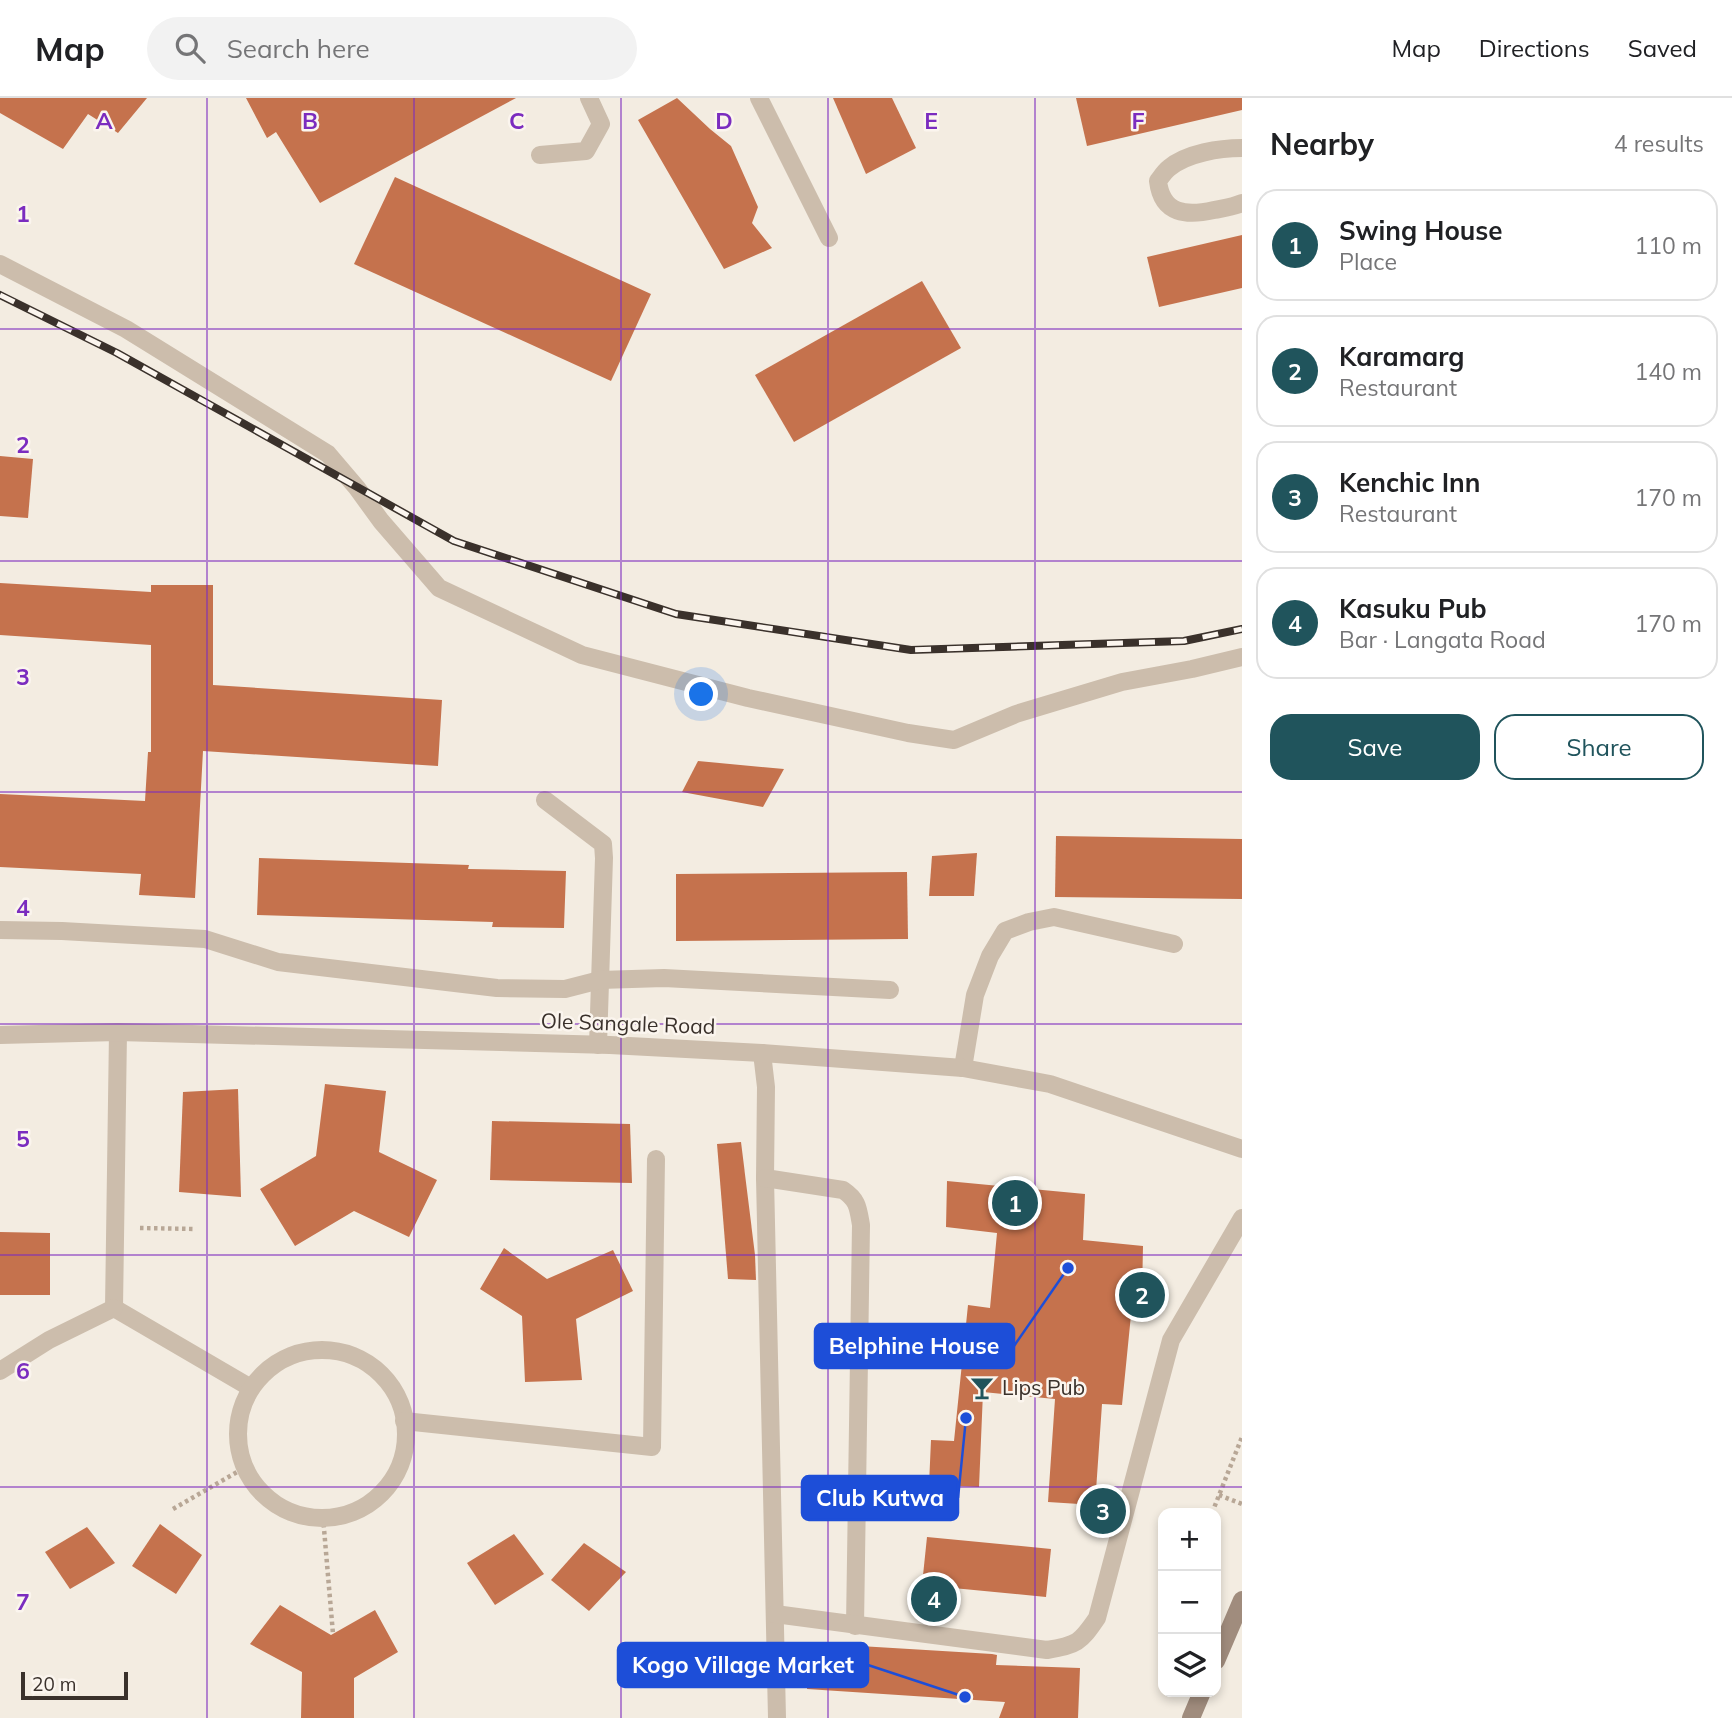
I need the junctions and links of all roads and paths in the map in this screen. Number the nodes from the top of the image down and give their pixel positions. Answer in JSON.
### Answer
{"nodes":[{"id":1,"x":589,"y":98,"type":"edge"},
{"id":2,"x":759,"y":98,"type":"edge"},
{"id":3,"x":1242,"y":148,"type":"edge"},
{"id":4,"x":540,"y":155,"type":"dead end"},
{"id":5,"x":1242,"y":203,"type":"edge"},
{"id":6,"x":830,"y":238,"type":"dead end"},
{"id":7,"x":0,"y":264,"type":"edge"},
{"id":8,"x":1242,"y":657,"type":"edge"},
{"id":9,"x":545,"y":800,"type":"dead end"},
{"id":10,"x":0,"y":930,"type":"edge"},
{"id":11,"x":1174,"y":944,"type":"dead end"},
{"id":12,"x":600,"y":980,"type":"junction"},
{"id":13,"x":890,"y":990,"type":"dead end"},
{"id":14,"x":118,"y":1032,"type":"junction"},
{"id":15,"x":0,"y":1035,"type":"edge"},
{"id":16,"x":598,"y":1045,"type":"junction"},
{"id":17,"x":762,"y":1053,"type":"junction"},
{"id":18,"x":963,"y":1068,"type":"junction"},
{"id":19,"x":1242,"y":1150,"type":"edge"},
{"id":20,"x":656,"y":1159,"type":"dead end"},
{"id":21,"x":765,"y":1178,"type":"junction"},
{"id":22,"x":1242,"y":1218,"type":"edge"},
{"id":23,"x":115,"y":1227,"type":"junction"},
{"id":24,"x":196,"y":1229,"type":"dead end"},
{"id":25,"x":114,"y":1308,"type":"junction"},
{"id":26,"x":0,"y":1371,"type":"edge"},
{"id":27,"x":251,"y":1388,"type":"junction"},
{"id":28,"x":404,"y":1421,"type":"junction"},
{"id":29,"x":1242,"y":1437,"type":"edge"},
{"id":30,"x":244,"y":1468,"type":"junction"},
{"id":31,"x":1219,"y":1495,"type":"junction"},
{"id":32,"x":1242,"y":1504,"type":"edge"},
{"id":33,"x":1214,"y":1508,"type":"edge"},
{"id":34,"x":173,"y":1509,"type":"dead end"},
{"id":35,"x":323,"y":1517,"type":"junction"},
{"id":36,"x":1242,"y":1600,"type":"edge"},
{"id":37,"x":775,"y":1614,"type":"junction"},
{"id":38,"x":855,"y":1626,"type":"junction"},
{"id":39,"x":333,"y":1634,"type":"dead end"},
{"id":40,"x":1221,"y":1649,"type":"edge"},
{"id":41,"x":1200,"y":1697,"type":"edge"},
{"id":42,"x":777,"y":1718,"type":"edge"},
{"id":43,"x":1191,"y":1718,"type":"edge"}],
"edges":[{"from":1,"to":4,"type":"street"},
{"from":2,"to":6,"type":"street"},
{"from":3,"to":5,"type":"street"},
{"from":7,"to":8,"type":"street"},
{"from":9,"to":12,"type":"street"},
{"from":10,"to":12,"type":"street"},
{"from":11,"to":18,"type":"street"},
{"from":12,"to":13,"type":"street"},
{"from":12,"to":16,"type":"street"},
{"from":14,"to":15,"type":"street","name":"Ole Sangale Road"},
{"from":14,"to":16,"type":"street","name":"Ole Sangale Road"},
{"from":14,"to":23,"type":"street"},
{"from":16,"to":17,"type":"street","name":"Ole Sangale Road"},
{"from":17,"to":18,"type":"street","name":"Ole Sangale Road"},
{"from":17,"to":21,"type":"street"},
{"from":18,"to":19,"type":"street","name":"Ole Sangale Road"},
{"from":20,"to":28,"type":"street"},
{"from":21,"to":37,"type":"street"},
{"from":21,"to":38,"type":"street"},
{"from":22,"to":38,"type":"street"},
{"from":23,"to":24,"type":"path"},
{"from":23,"to":25,"type":"street"},
{"from":25,"to":26,"type":"street"},
{"from":25,"to":27,"type":"street"},
{"from":27,"to":28,"type":"street"},
{"from":27,"to":30,"type":"street"},
{"from":28,"to":35,"type":"street"},
{"from":29,"to":31,"type":"path"},
{"from":30,"to":34,"type":"path"},
{"from":30,"to":35,"type":"street"},
{"from":31,"to":32,"type":"path"},
{"from":31,"to":33,"type":"path"},
{"from":35,"to":39,"type":"path"},
{"from":36,"to":40,"type":"main road"},
{"from":37,"to":38,"type":"street"},
{"from":37,"to":42,"type":"street"},
{"from":41,"to":43,"type":"main road"}]}
